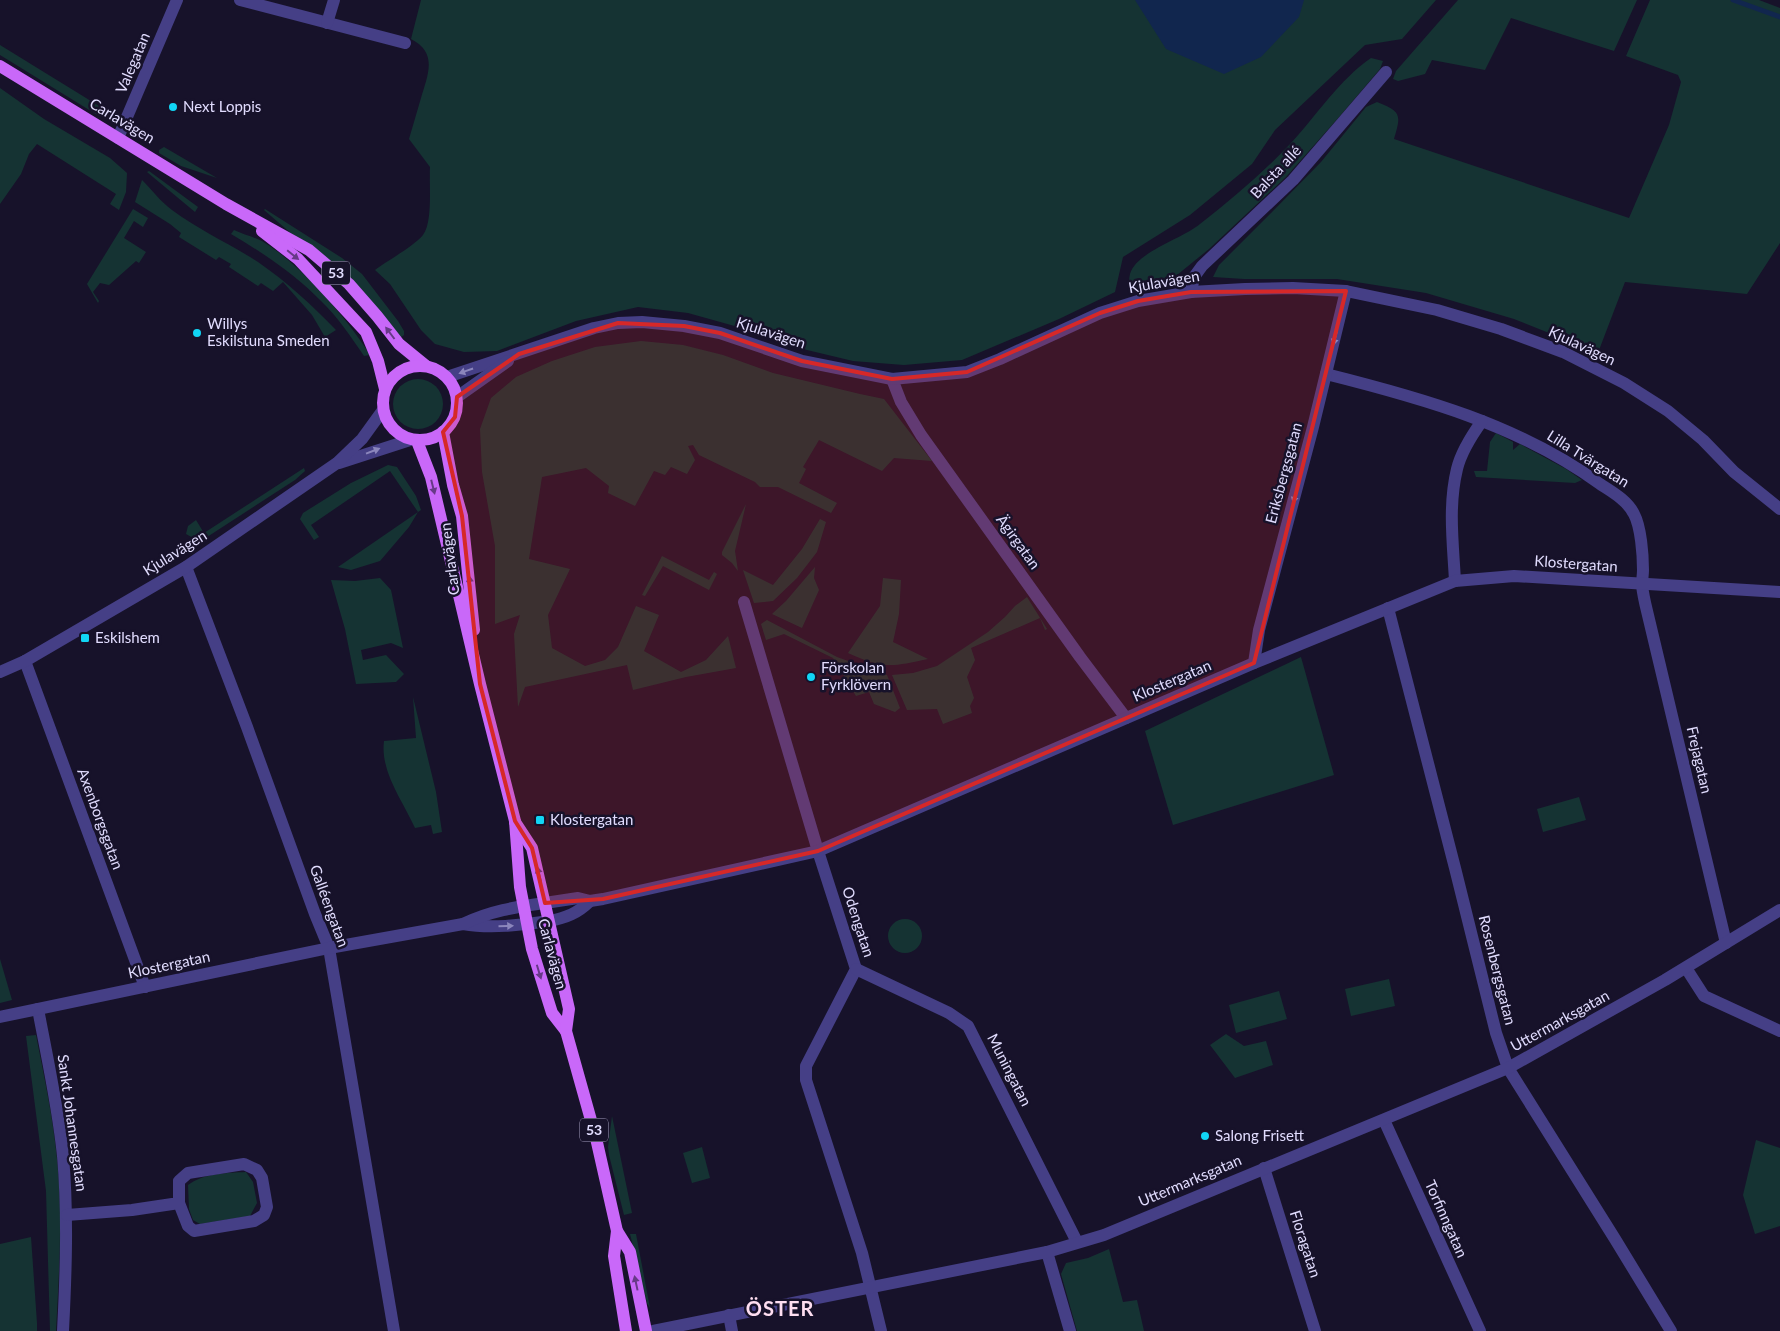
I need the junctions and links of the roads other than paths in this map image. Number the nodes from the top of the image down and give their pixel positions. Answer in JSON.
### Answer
{"nodes":[{"id":1,"x":177,"y":0,"type":"edge"},
{"id":2,"x":240,"y":0,"type":"edge"},
{"id":3,"x":334,"y":0,"type":"edge"},
{"id":4,"x":327,"y":23,"type":"junction"},
{"id":5,"x":405,"y":43,"type":"dead end"},
{"id":6,"x":0,"y":66,"type":"edge"},
{"id":7,"x":1386,"y":72,"type":"dead end"},
{"id":8,"x":118,"y":138,"type":"junction"},
{"id":9,"x":226,"y":204,"type":"junction"},
{"id":10,"x":1346,"y":291,"type":"junction"},
{"id":11,"x":1191,"y":292,"type":"junction"},
{"id":12,"x":519,"y":354,"type":"junction"},
{"id":13,"x":426,"y":366,"type":"junction"},
{"id":14,"x":1326,"y":374,"type":"junction"},
{"id":15,"x":447,"y":377,"type":"junction"},
{"id":16,"x":892,"y":379,"type":"junction"},
{"id":17,"x":385,"y":389,"type":"junction"},
{"id":18,"x":457,"y":397,"type":"junction"},
{"id":19,"x":383,"y":410,"type":"junction"},
{"id":20,"x":1482,"y":421,"type":"junction"},
{"id":21,"x":443,"y":432,"type":"junction"},
{"id":22,"x":413,"y":440,"type":"junction"},
{"id":23,"x":337,"y":463,"type":"junction"},
{"id":24,"x":1780,"y":509,"type":"edge"},
{"id":25,"x":186,"y":567,"type":"junction"},
{"id":26,"x":1455,"y":581,"type":"junction"},
{"id":27,"x":1642,"y":585,"type":"junction"},
{"id":28,"x":1780,"y":592,"type":"edge"},
{"id":29,"x":744,"y":602,"type":"dead end"},
{"id":30,"x":1388,"y":608,"type":"junction"},
{"id":31,"x":25,"y":662,"type":"junction"},
{"id":32,"x":1254,"y":663,"type":"junction"},
{"id":33,"x":0,"y":672,"type":"edge"},
{"id":34,"x":480,"y":684,"type":"junction"},
{"id":35,"x":1126,"y":718,"type":"junction"},
{"id":36,"x":515,"y":821,"type":"junction"},
{"id":37,"x":818,"y":851,"type":"junction"},
{"id":38,"x":590,"y":901,"type":"junction"},
{"id":39,"x":545,"y":903,"type":"junction"},
{"id":40,"x":523,"y":906,"type":"junction"},
{"id":41,"x":1780,"y":910,"type":"edge"},
{"id":42,"x":549,"y":921,"type":"junction"},
{"id":43,"x":463,"y":924,"type":"junction"},
{"id":44,"x":526,"y":924,"type":"junction"},
{"id":45,"x":1726,"y":943,"type":"junction"},
{"id":46,"x":329,"y":948,"type":"junction"},
{"id":47,"x":1686,"y":968,"type":"junction"},
{"id":48,"x":856,"y":969,"type":"junction"},
{"id":49,"x":145,"y":987,"type":"junction"},
{"id":50,"x":38,"y":1009,"type":"junction"},
{"id":51,"x":0,"y":1017,"type":"edge"},
{"id":52,"x":566,"y":1031,"type":"junction"},
{"id":53,"x":1780,"y":1031,"type":"edge"},
{"id":54,"x":1508,"y":1068,"type":"junction"},
{"id":55,"x":1384,"y":1120,"type":"junction"},
{"id":56,"x":1264,"y":1168,"type":"junction"},
{"id":57,"x":179,"y":1203,"type":"junction"},
{"id":58,"x":67,"y":1215,"type":"junction"},
{"id":59,"x":617,"y":1231,"type":"junction"},
{"id":60,"x":1077,"y":1242,"type":"junction"},
{"id":61,"x":1047,"y":1252,"type":"junction"},
{"id":62,"x":870,"y":1286,"type":"junction"},
{"id":63,"x":729,"y":1316,"type":"junction"},
{"id":64,"x":63,"y":1331,"type":"edge"},
{"id":65,"x":394,"y":1331,"type":"edge"},
{"id":66,"x":626,"y":1331,"type":"edge"},
{"id":67,"x":646,"y":1331,"type":"edge"},
{"id":68,"x":653,"y":1331,"type":"edge"},
{"id":69,"x":732,"y":1331,"type":"edge"},
{"id":70,"x":881,"y":1331,"type":"edge"},
{"id":71,"x":1070,"y":1331,"type":"edge"},
{"id":72,"x":1315,"y":1331,"type":"edge"},
{"id":73,"x":1480,"y":1331,"type":"edge"},
{"id":74,"x":1671,"y":1331,"type":"edge"}],
"edges":[{"from":1,"to":8,"type":"street","name":"Valegatan"},
{"from":2,"to":4,"type":"street"},
{"from":3,"to":4,"type":"street"},
{"from":4,"to":5,"type":"street"},
{"from":6,"to":8,"type":"main road","name":"Carlavägen","number":"53"},
{"from":7,"to":11,"type":"street","name":"Balsta allé"},
{"from":8,"to":9,"type":"main road","name":"Carlavägen","number":"53"},
{"from":13,"to":9,"type":"main road","name":"Carlavägen","number":"53","one_way":true},
{"from":9,"to":17,"type":"main road","name":"Carlavägen","number":"53","one_way":true},
{"from":10,"to":11,"type":"street","name":"Kjulavägen"},
{"from":10,"to":14,"type":"street","name":"Eriksbergsgatan","one_way":true},
{"from":10,"to":24,"type":"street","name":"Kjulavägen"},
{"from":11,"to":16,"type":"street","name":"Kjulavägen"},
{"from":12,"to":15,"type":"street","name":"Kjulavägen","one_way":true},
{"from":12,"to":16,"type":"street","name":"Kjulavägen"},
{"from":12,"to":18,"type":"street","name":"Kjulavägen"},
{"from":13,"to":15,"type":"main road","number":"53"},
{"from":13,"to":17,"type":"main road"},
{"from":14,"to":20,"type":"street","name":"Lilla Tvärgatan"},
{"from":14,"to":32,"type":"street","name":"Eriksbergsgatan","one_way":true},
{"from":15,"to":18,"type":"main road"},
{"from":16,"to":35,"type":"street","name":"Ägirgatan"},
{"from":17,"to":19,"type":"main road","number":"53"},
{"from":18,"to":21,"type":"main road"},
{"from":19,"to":22,"type":"main road"},
{"from":19,"to":23,"type":"street","name":"Kjulavägen"},
{"from":20,"to":26,"type":"street"},
{"from":20,"to":27,"type":"street","name":"Lilla Tvärgatan"},
{"from":21,"to":22,"type":"main road"},
{"from":34,"to":21,"type":"main road","name":"Carlavägen","number":"53","one_way":true},
{"from":23,"to":22,"type":"street","name":"Kjulavägen","one_way":true},
{"from":22,"to":34,"type":"main road","name":"Carlavägen","number":"53","one_way":true},
{"from":23,"to":25,"type":"street","name":"Kjulavägen"},
{"from":25,"to":31,"type":"street","name":"Kjulavägen"},
{"from":25,"to":46,"type":"street","name":"Galléengatan"},
{"from":26,"to":27,"type":"street","name":"Klostergatan"},
{"from":26,"to":30,"type":"street","name":"Klostergatan"},
{"from":27,"to":28,"type":"street","name":"Klostergatan"},
{"from":27,"to":45,"type":"street","name":"Frejagatan"},
{"from":29,"to":37,"type":"street","name":"Odengatan"},
{"from":30,"to":32,"type":"street","name":"Klostergatan"},
{"from":30,"to":54,"type":"street","name":"Rosenbergsgatan"},
{"from":31,"to":33,"type":"street","name":"Kjulavägen"},
{"from":31,"to":49,"type":"street","name":"Axenborgsgatan"},
{"from":32,"to":35,"type":"street","name":"Klostergatan"},
{"from":34,"to":36,"type":"main road","name":"Carlavägen","number":"53"},
{"from":35,"to":37,"type":"street","name":"Klostergatan"},
{"from":39,"to":36,"type":"main road","name":"Carlavägen","number":"53","one_way":true},
{"from":36,"to":40,"type":"main road","name":"Carlavägen","number":"53"},
{"from":37,"to":38,"type":"street","name":"Klostergatan"},
{"from":37,"to":48,"type":"street","name":"Odengatan"},
{"from":38,"to":39,"type":"street","name":"Klostergatan"},
{"from":38,"to":42,"type":"street","name":"Klostergatan"},
{"from":39,"to":40,"type":"street","name":"Klostergatan"},
{"from":39,"to":42,"type":"main road","name":"Carlavägen","number":"53"},
{"from":40,"to":43,"type":"street","name":"Klostergatan"},
{"from":40,"to":44,"type":"main road","name":"Carlavägen","number":"53"},
{"from":41,"to":45,"type":"street","name":"Uttermarksgatan"},
{"from":42,"to":44,"type":"street","name":"Klostergatan"},
{"from":42,"to":52,"type":"main road","name":"Carlavägen","number":"53"},
{"from":43,"to":44,"type":"street","name":"Klostergatan","one_way":true},
{"from":43,"to":46,"type":"street","name":"Klostergatan"},
{"from":44,"to":52,"type":"main road","name":"Carlavägen","number":"53","one_way":true},
{"from":45,"to":47,"type":"street","name":"Uttermarksgatan"},
{"from":46,"to":49,"type":"street","name":"Klostergatan"},
{"from":46,"to":65,"type":"street","name":"Galléengatan"},
{"from":47,"to":53,"type":"street"},
{"from":47,"to":54,"type":"street","name":"Uttermarksgatan"},
{"from":48,"to":60,"type":"street","name":"Muningatan"},
{"from":48,"to":62,"type":"street","name":"Odengatan"},
{"from":49,"to":50,"type":"street","name":"Klostergatan"},
{"from":50,"to":51,"type":"street","name":"Klostergatan"},
{"from":50,"to":58,"type":"street","name":"Sankt Johannesgatan"},
{"from":52,"to":59,"type":"main road","name":"Carlavägen","number":"53"},
{"from":54,"to":55,"type":"street","name":"Uttermarksgatan"},
{"from":54,"to":74,"type":"street","name":"Rosenbergsgatan"},
{"from":55,"to":56,"type":"street","name":"Uttermarksgatan"},
{"from":55,"to":73,"type":"street","name":"Torfinngatan"},
{"from":56,"to":60,"type":"street","name":"Uttermarksgatan"},
{"from":56,"to":72,"type":"street","name":"Floragatan"},
{"from":57,"to":57,"type":"street"},
{"from":57,"to":58,"type":"street"},
{"from":58,"to":64,"type":"street","name":"Sankt Johannesgatan"},
{"from":59,"to":66,"type":"main road","name":"Carlavägen","number":"53"},
{"from":67,"to":59,"type":"main road","name":"Carlavägen","number":"53","one_way":true},
{"from":60,"to":61,"type":"street","name":"Uttermarksgatan"},
{"from":61,"to":62,"type":"street","name":"Uttermarksgatan"},
{"from":61,"to":71,"type":"street"},
{"from":62,"to":63,"type":"street","name":"Uttermarksgatan"},
{"from":62,"to":70,"type":"street","name":"Odengatan"},
{"from":63,"to":68,"type":"street","name":"Uttermarksgatan"},
{"from":63,"to":69,"type":"street"}]}
